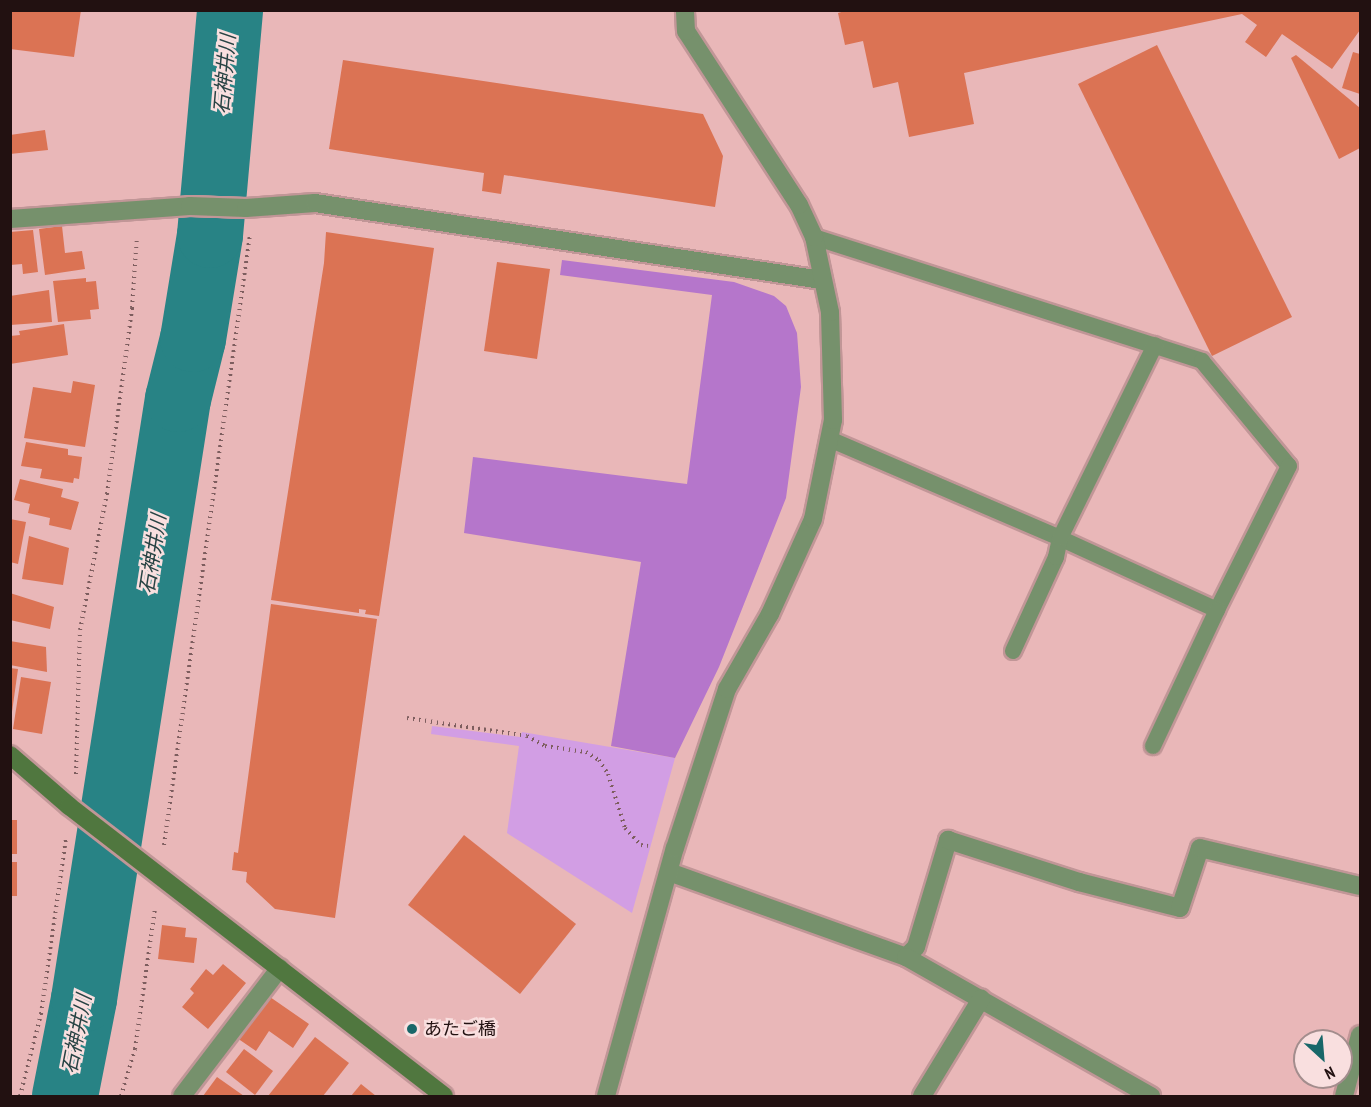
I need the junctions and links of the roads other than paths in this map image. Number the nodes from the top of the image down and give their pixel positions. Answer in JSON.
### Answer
{"nodes":[{"id":1,"x":685,"y":10,"type":"edge"},
{"id":2,"x":10,"y":219,"type":"edge"},
{"id":3,"x":814,"y":237,"type":"junction"},
{"id":4,"x":822,"y":280,"type":"junction"},
{"id":5,"x":1155,"y":345,"type":"junction"},
{"id":6,"x":829,"y":439,"type":"junction"},
{"id":7,"x":1060,"y":538,"type":"junction"},
{"id":8,"x":1218,"y":610,"type":"junction"},
{"id":9,"x":1013,"y":651,"type":"dead end"},
{"id":10,"x":1153,"y":746,"type":"dead end"},
{"id":11,"x":10,"y":755,"type":"edge"},
{"id":12,"x":669,"y":872,"type":"junction"},
{"id":13,"x":1360,"y":886,"type":"edge"},
{"id":14,"x":906,"y":957,"type":"junction"},
{"id":15,"x":280,"y":968,"type":"junction"},
{"id":16,"x":981,"y":999,"type":"junction"},
{"id":17,"x":1360,"y":1035,"type":"edge"},
{"id":18,"x":182,"y":1096,"type":"edge"},
{"id":19,"x":444,"y":1096,"type":"edge"},
{"id":20,"x":606,"y":1096,"type":"edge"},
{"id":21,"x":922,"y":1096,"type":"edge"},
{"id":22,"x":1151,"y":1096,"type":"edge"},
{"id":23,"x":1344,"y":1096,"type":"edge"}],
"edges":[{"from":1,"to":3,"type":"street"},
{"from":2,"to":4,"type":"street"},
{"from":3,"to":4,"type":"street"},
{"from":3,"to":5,"type":"lane"},
{"from":4,"to":6,"type":"street"},
{"from":5,"to":7,"type":"lane"},
{"from":5,"to":8,"type":"lane"},
{"from":6,"to":7,"type":"lane"},
{"from":6,"to":12,"type":"street"},
{"from":7,"to":8,"type":"lane"},
{"from":7,"to":9,"type":"lane"},
{"from":8,"to":10,"type":"lane"},
{"from":11,"to":15,"type":"street"},
{"from":12,"to":14,"type":"street"},
{"from":12,"to":20,"type":"street"},
{"from":13,"to":14,"type":"street"},
{"from":14,"to":16,"type":"street"},
{"from":15,"to":18,"type":"street"},
{"from":15,"to":19,"type":"street"},
{"from":16,"to":21,"type":"street"},
{"from":16,"to":22,"type":"street"},
{"from":17,"to":23,"type":"street"}]}
